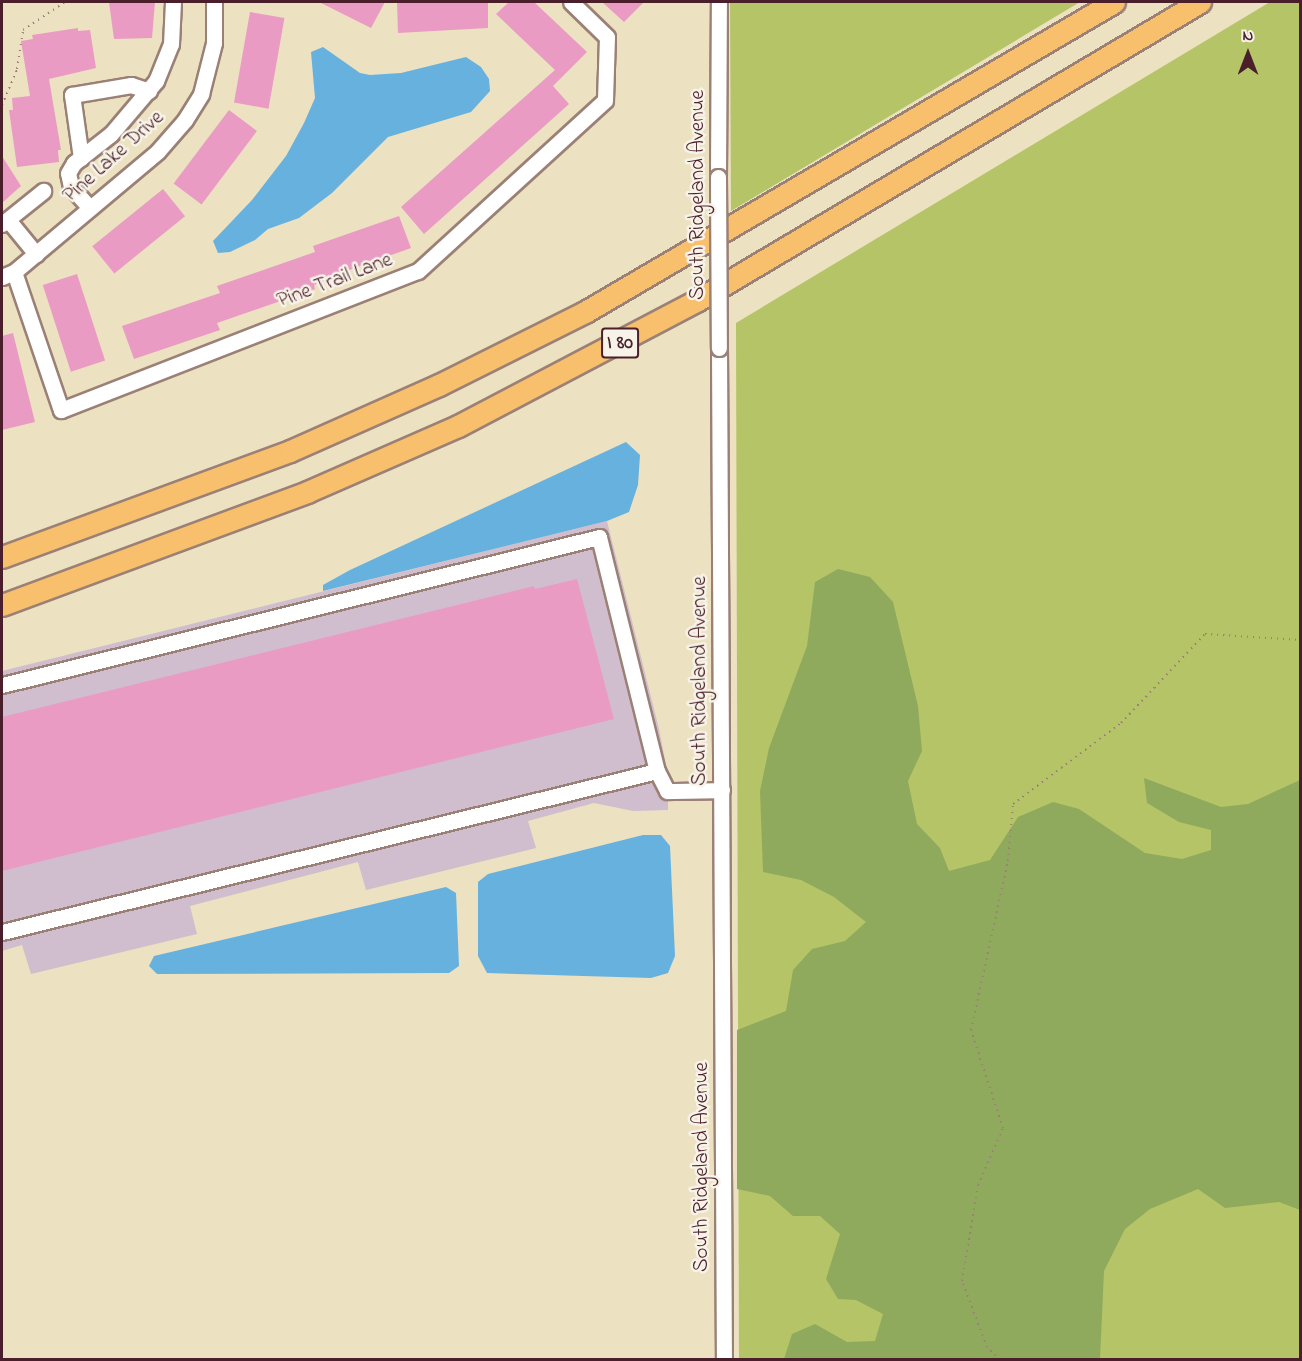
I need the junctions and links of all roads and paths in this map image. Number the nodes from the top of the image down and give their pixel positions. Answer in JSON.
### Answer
{"nodes":[{"id":1,"x":65,"y":2,"type":"edge"},
{"id":2,"x":173,"y":2,"type":"edge"},
{"id":3,"x":214,"y":2,"type":"edge"},
{"id":4,"x":571,"y":2,"type":"edge"},
{"id":5,"x":718,"y":2,"type":"edge"},
{"id":6,"x":1114,"y":2,"type":"edge"},
{"id":7,"x":1200,"y":2,"type":"edge"},
{"id":8,"x":148,"y":91,"type":"junction"},
{"id":9,"x":2,"y":105,"type":"edge"},
{"id":10,"x":81,"y":158,"type":"junction"},
{"id":11,"x":43,"y":191,"type":"dead end"},
{"id":12,"x":90,"y":208,"type":"junction"},
{"id":13,"x":5,"y":223,"type":"edge"},
{"id":14,"x":36,"y":254,"type":"junction"},
{"id":15,"x":8,"y":275,"type":"edge"},
{"id":16,"x":2,"y":557,"type":"edge"},
{"id":17,"x":2,"y":605,"type":"edge"},
{"id":18,"x":1300,"y":640,"type":"edge"},
{"id":19,"x":2,"y":685,"type":"edge"},
{"id":20,"x":657,"y":771,"type":"junction"},
{"id":21,"x":722,"y":790,"type":"junction"},
{"id":22,"x":2,"y":932,"type":"edge"},
{"id":23,"x":724,"y":1359,"type":"edge"},
{"id":24,"x":1000,"y":1359,"type":"edge"}],
"edges":[{"from":1,"to":9,"type":"path"},
{"from":2,"to":8,"type":"street"},
{"from":3,"to":12,"type":"street","name":"Pine Lake Drive"},
{"from":4,"to":15,"type":"street","name":"Pine Trail Lane"},
{"from":5,"to":21,"type":"street","name":"South Ridgeland Avenue","bridge":true},
{"from":6,"to":16,"type":"highway","number":"I 80"},
{"from":7,"to":17,"type":"highway","number":"I 80"},
{"from":8,"to":10,"type":"street"},
{"from":8,"to":10,"type":"street"},
{"from":10,"to":12,"type":"street"},
{"from":11,"to":13,"type":"street"},
{"from":12,"to":14,"type":"street","name":"Pine Lake Drive"},
{"from":13,"to":14,"type":"street"},
{"from":14,"to":15,"type":"street","name":"Pine Lake Drive"},
{"from":18,"to":24,"type":"path"},
{"from":19,"to":20,"type":"street"},
{"from":20,"to":21,"type":"street"},
{"from":20,"to":22,"type":"street"},
{"from":21,"to":23,"type":"street","name":"South Ridgeland Avenue"}]}
